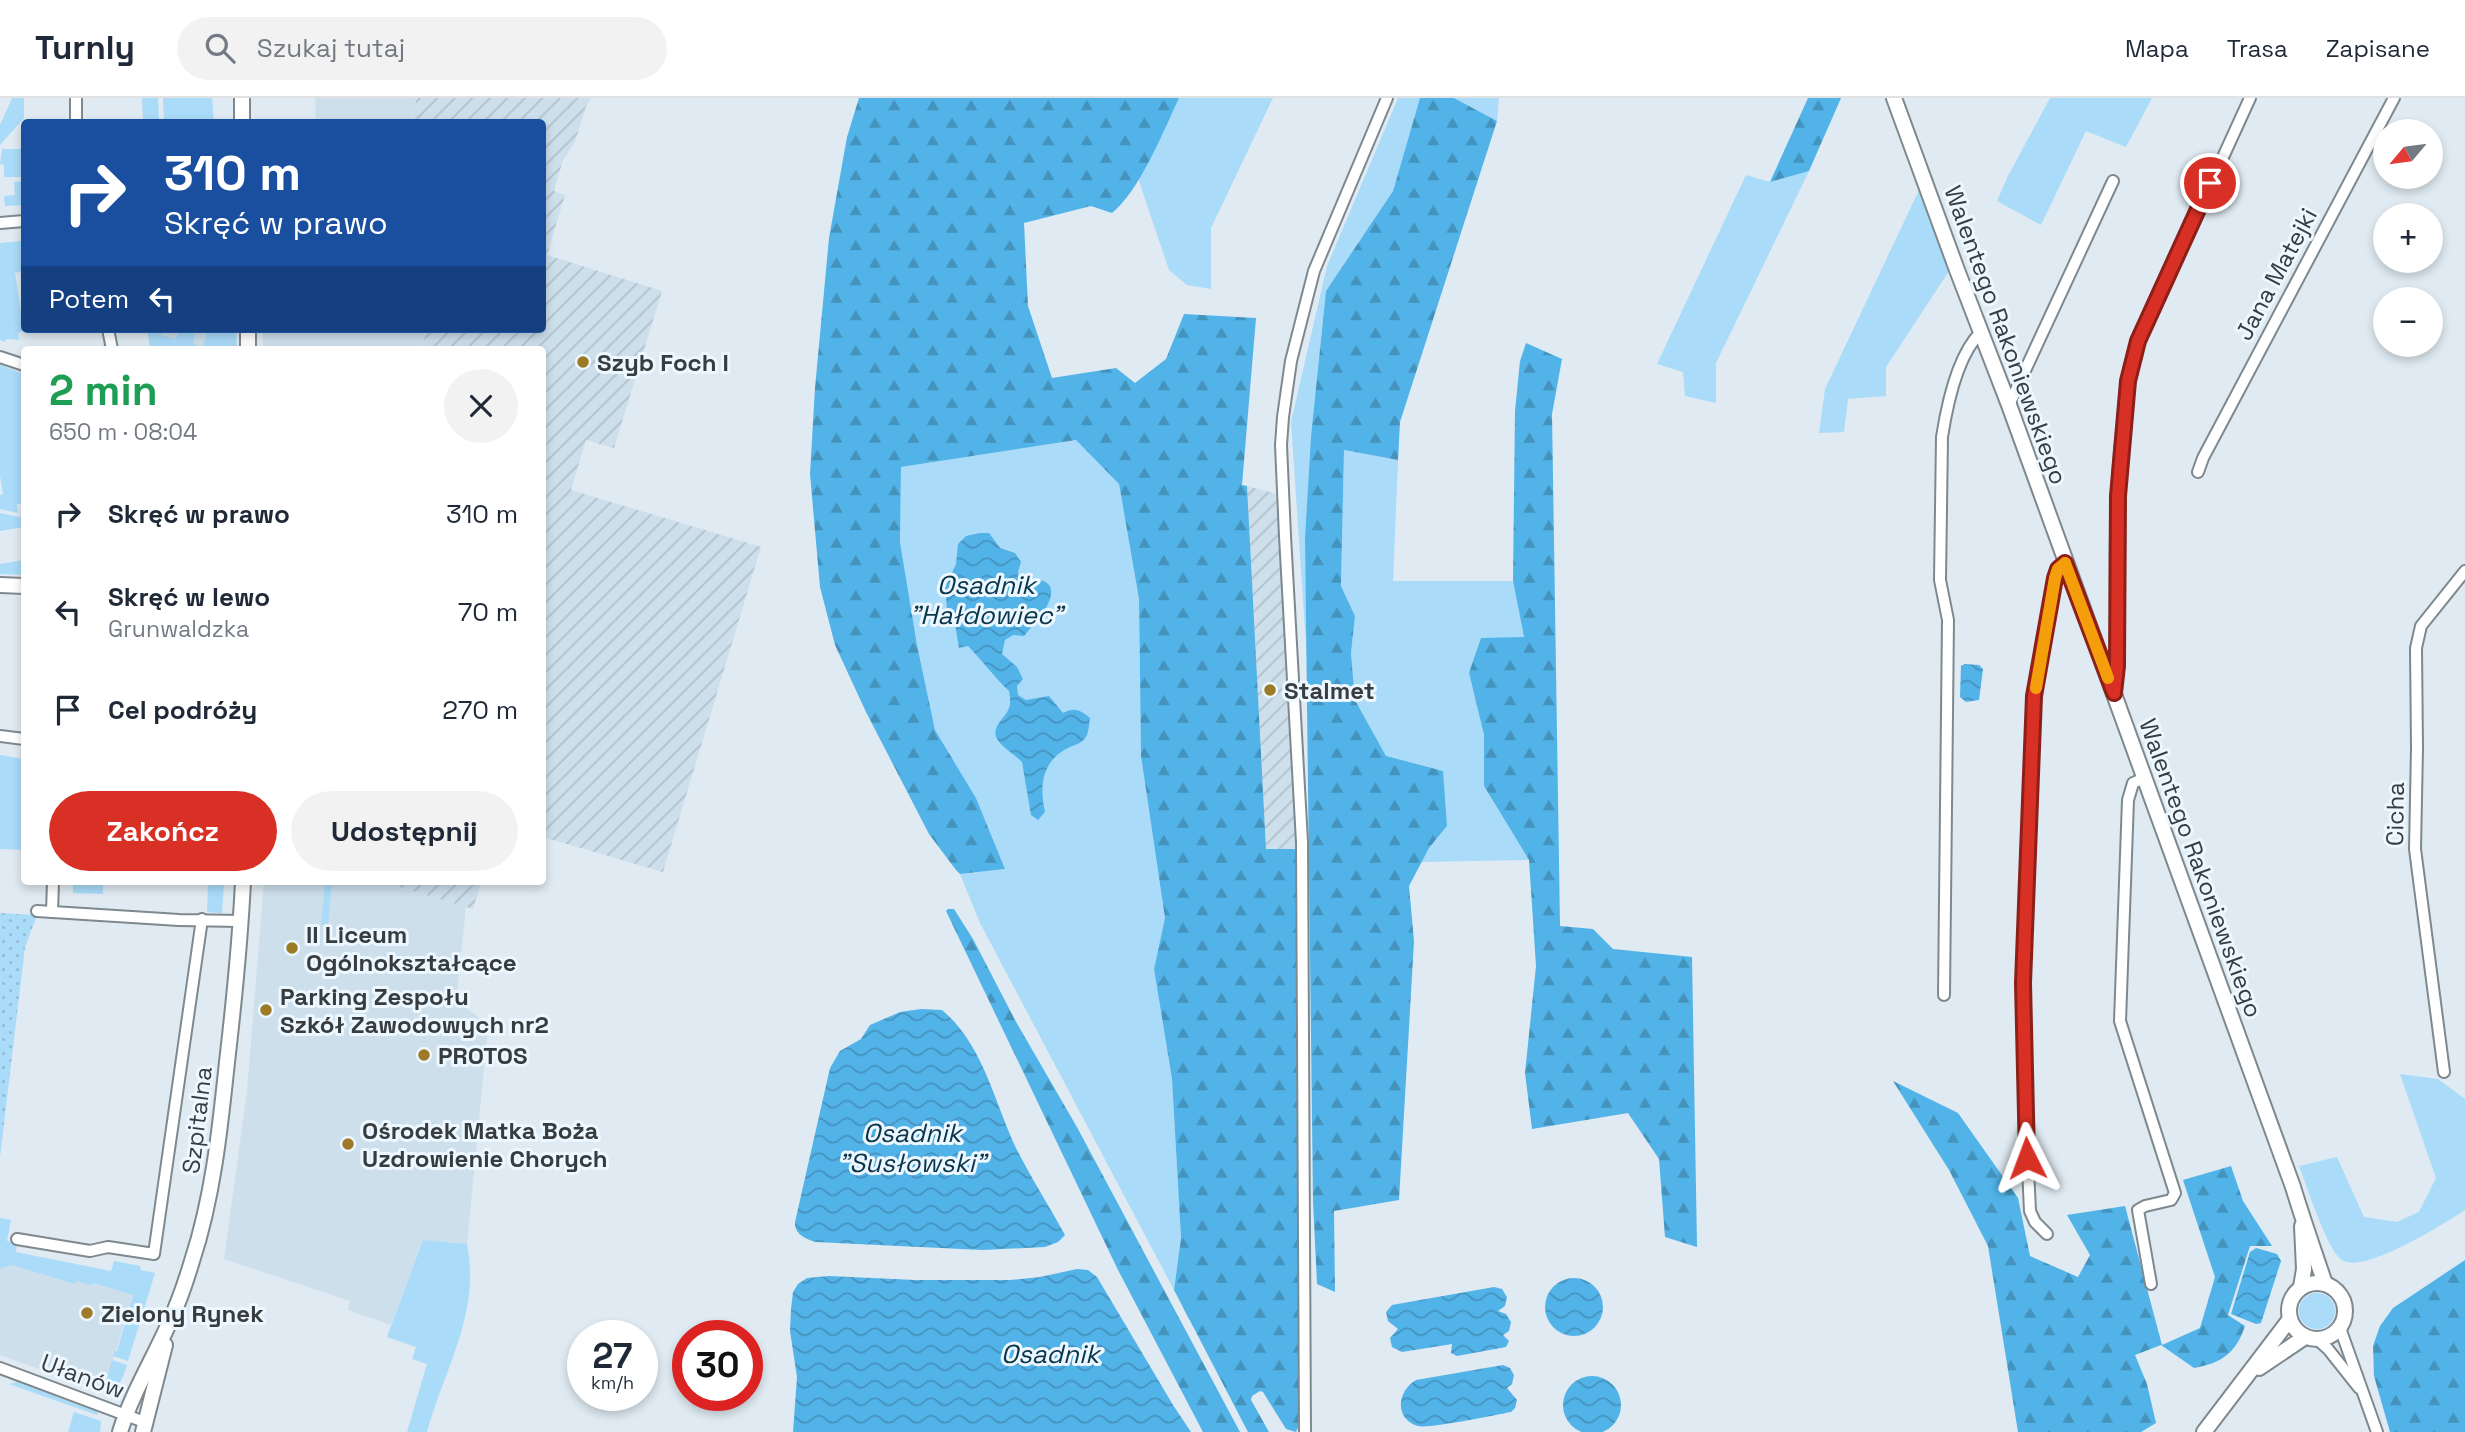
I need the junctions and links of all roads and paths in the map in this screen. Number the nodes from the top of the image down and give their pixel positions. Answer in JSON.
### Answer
{"nodes":[{"id":1,"x":76,"y":98,"type":"edge"},
{"id":2,"x":242,"y":98,"type":"edge"},
{"id":3,"x":1387,"y":98,"type":"edge"},
{"id":4,"x":1894,"y":98,"type":"edge"},
{"id":5,"x":2250,"y":98,"type":"edge"},
{"id":6,"x":2394,"y":98,"type":"edge"},
{"id":7,"x":76,"y":119,"type":"edge"},
{"id":8,"x":243,"y":119,"type":"edge"},
{"id":9,"x":2113,"y":181,"type":"dead end"},
{"id":10,"x":21,"y":221,"type":"edge"},
{"id":11,"x":0,"y":223,"type":"edge"},
{"id":12,"x":1981,"y":332,"type":"junction"},
{"id":13,"x":0,"y":357,"type":"edge"},
{"id":14,"x":21,"y":364,"type":"edge"},
{"id":15,"x":2009,"y":405,"type":"junction"},
{"id":16,"x":2198,"y":472,"type":"dead end"},
{"id":17,"x":2065,"y":563,"type":"junction"},
{"id":18,"x":2465,"y":571,"type":"edge"},
{"id":19,"x":0,"y":585,"type":"edge"},
{"id":20,"x":21,"y":586,"type":"edge"},
{"id":21,"x":2114,"y":693,"type":"junction"},
{"id":22,"x":0,"y":736,"type":"edge"},
{"id":23,"x":21,"y":738,"type":"edge"},
{"id":24,"x":2144,"y":778,"type":"junction"},
{"id":25,"x":52,"y":885,"type":"edge"},
{"id":26,"x":243,"y":885,"type":"edge"},
{"id":27,"x":37,"y":911,"type":"dead end"},
{"id":28,"x":52,"y":912,"type":"junction"},
{"id":29,"x":202,"y":919,"type":"junction"},
{"id":30,"x":241,"y":921,"type":"junction"},
{"id":31,"x":1944,"y":995,"type":"dead end"},
{"id":32,"x":2444,"y":1072,"type":"dead end"},
{"id":33,"x":2302,"y":1221,"type":"junction"},
{"id":34,"x":2047,"y":1234,"type":"dead end"},
{"id":35,"x":17,"y":1239,"type":"dead end"},
{"id":36,"x":2151,"y":1283,"type":"dead end"},
{"id":37,"x":2325,"y":1284,"type":"junction"},
{"id":38,"x":2301,"y":1287,"type":"junction"},
{"id":39,"x":2290,"y":1319,"type":"junction"},
{"id":40,"x":171,"y":1320,"type":"junction"},
{"id":41,"x":2340,"y":1328,"type":"junction"},
{"id":42,"x":2311,"y":1338,"type":"junction"},
{"id":43,"x":2,"y":1369,"type":"edge"},
{"id":44,"x":2249,"y":1375,"type":"junction"},
{"id":45,"x":0,"y":1382,"type":"edge"},
{"id":46,"x":2361,"y":1390,"type":"junction"},
{"id":47,"x":126,"y":1413,"type":"junction"},
{"id":48,"x":145,"y":1427,"type":"edge"},
{"id":49,"x":120,"y":1432,"type":"edge"},
{"id":50,"x":1305,"y":1432,"type":"edge"},
{"id":51,"x":2204,"y":1432,"type":"edge"},
{"id":52,"x":2378,"y":1432,"type":"edge"}],
"edges":[{"from":1,"to":7,"type":"street"},
{"from":2,"to":8,"type":"street"},
{"from":3,"to":50,"type":"street"},
{"from":4,"to":12,"type":"street","name":"Walentego Rakoniewskiego"},
{"from":5,"to":21,"type":"street"},
{"from":6,"to":16,"type":"street","name":"Jana Matejki"},
{"from":9,"to":15,"type":"street"},
{"from":10,"to":11,"type":"street"},
{"from":12,"to":15,"type":"street","name":"Walentego Rakoniewskiego"},
{"from":12,"to":31,"type":"street"},
{"from":13,"to":14,"type":"street"},
{"from":15,"to":17,"type":"street","name":"Walentego Rakoniewskiego"},
{"from":17,"to":21,"type":"street","name":"Walentego Rakoniewskiego"},
{"from":17,"to":34,"type":"street"},
{"from":18,"to":32,"type":"street","name":"Cicha"},
{"from":19,"to":20,"type":"street"},
{"from":21,"to":24,"type":"street","name":"Walentego Rakoniewskiego"},
{"from":22,"to":23,"type":"street"},
{"from":24,"to":33,"type":"street","name":"Walentego Rakoniewskiego"},
{"from":24,"to":36,"type":"street"},
{"from":25,"to":28,"type":"street"},
{"from":26,"to":30,"type":"street","name":"Szpitalna"},
{"from":27,"to":28,"type":"street"},
{"from":28,"to":29,"type":"street"},
{"from":29,"to":30,"type":"street"},
{"from":29,"to":35,"type":"street"},
{"from":30,"to":40,"type":"street","name":"Szpitalna"},
{"from":33,"to":37,"type":"street","name":"Walentego Rakoniewskiego"},
{"from":33,"to":38,"type":"street","name":"Walentego Rakoniewskiego"},
{"from":37,"to":38,"type":"street"},
{"from":37,"to":41,"type":"street"},
{"from":38,"to":39,"type":"street"},
{"from":39,"to":42,"type":"street"},
{"from":39,"to":44,"type":"street"},
{"from":40,"to":47,"type":"street","name":"Szpitalna"},
{"from":40,"to":48,"type":"street","name":"Szpitalna"},
{"from":41,"to":42,"type":"street"},
{"from":41,"to":46,"type":"street"},
{"from":42,"to":44,"type":"street"},
{"from":42,"to":46,"type":"street"},
{"from":43,"to":45,"type":"street","name":"Ułanów"},
{"from":43,"to":47,"type":"street","name":"Ułanów"},
{"from":44,"to":51,"type":"street"},
{"from":46,"to":52,"type":"street"},
{"from":47,"to":48,"type":"street","name":"Ułanów"},
{"from":47,"to":49,"type":"street","name":"Szpitalna"}]}
